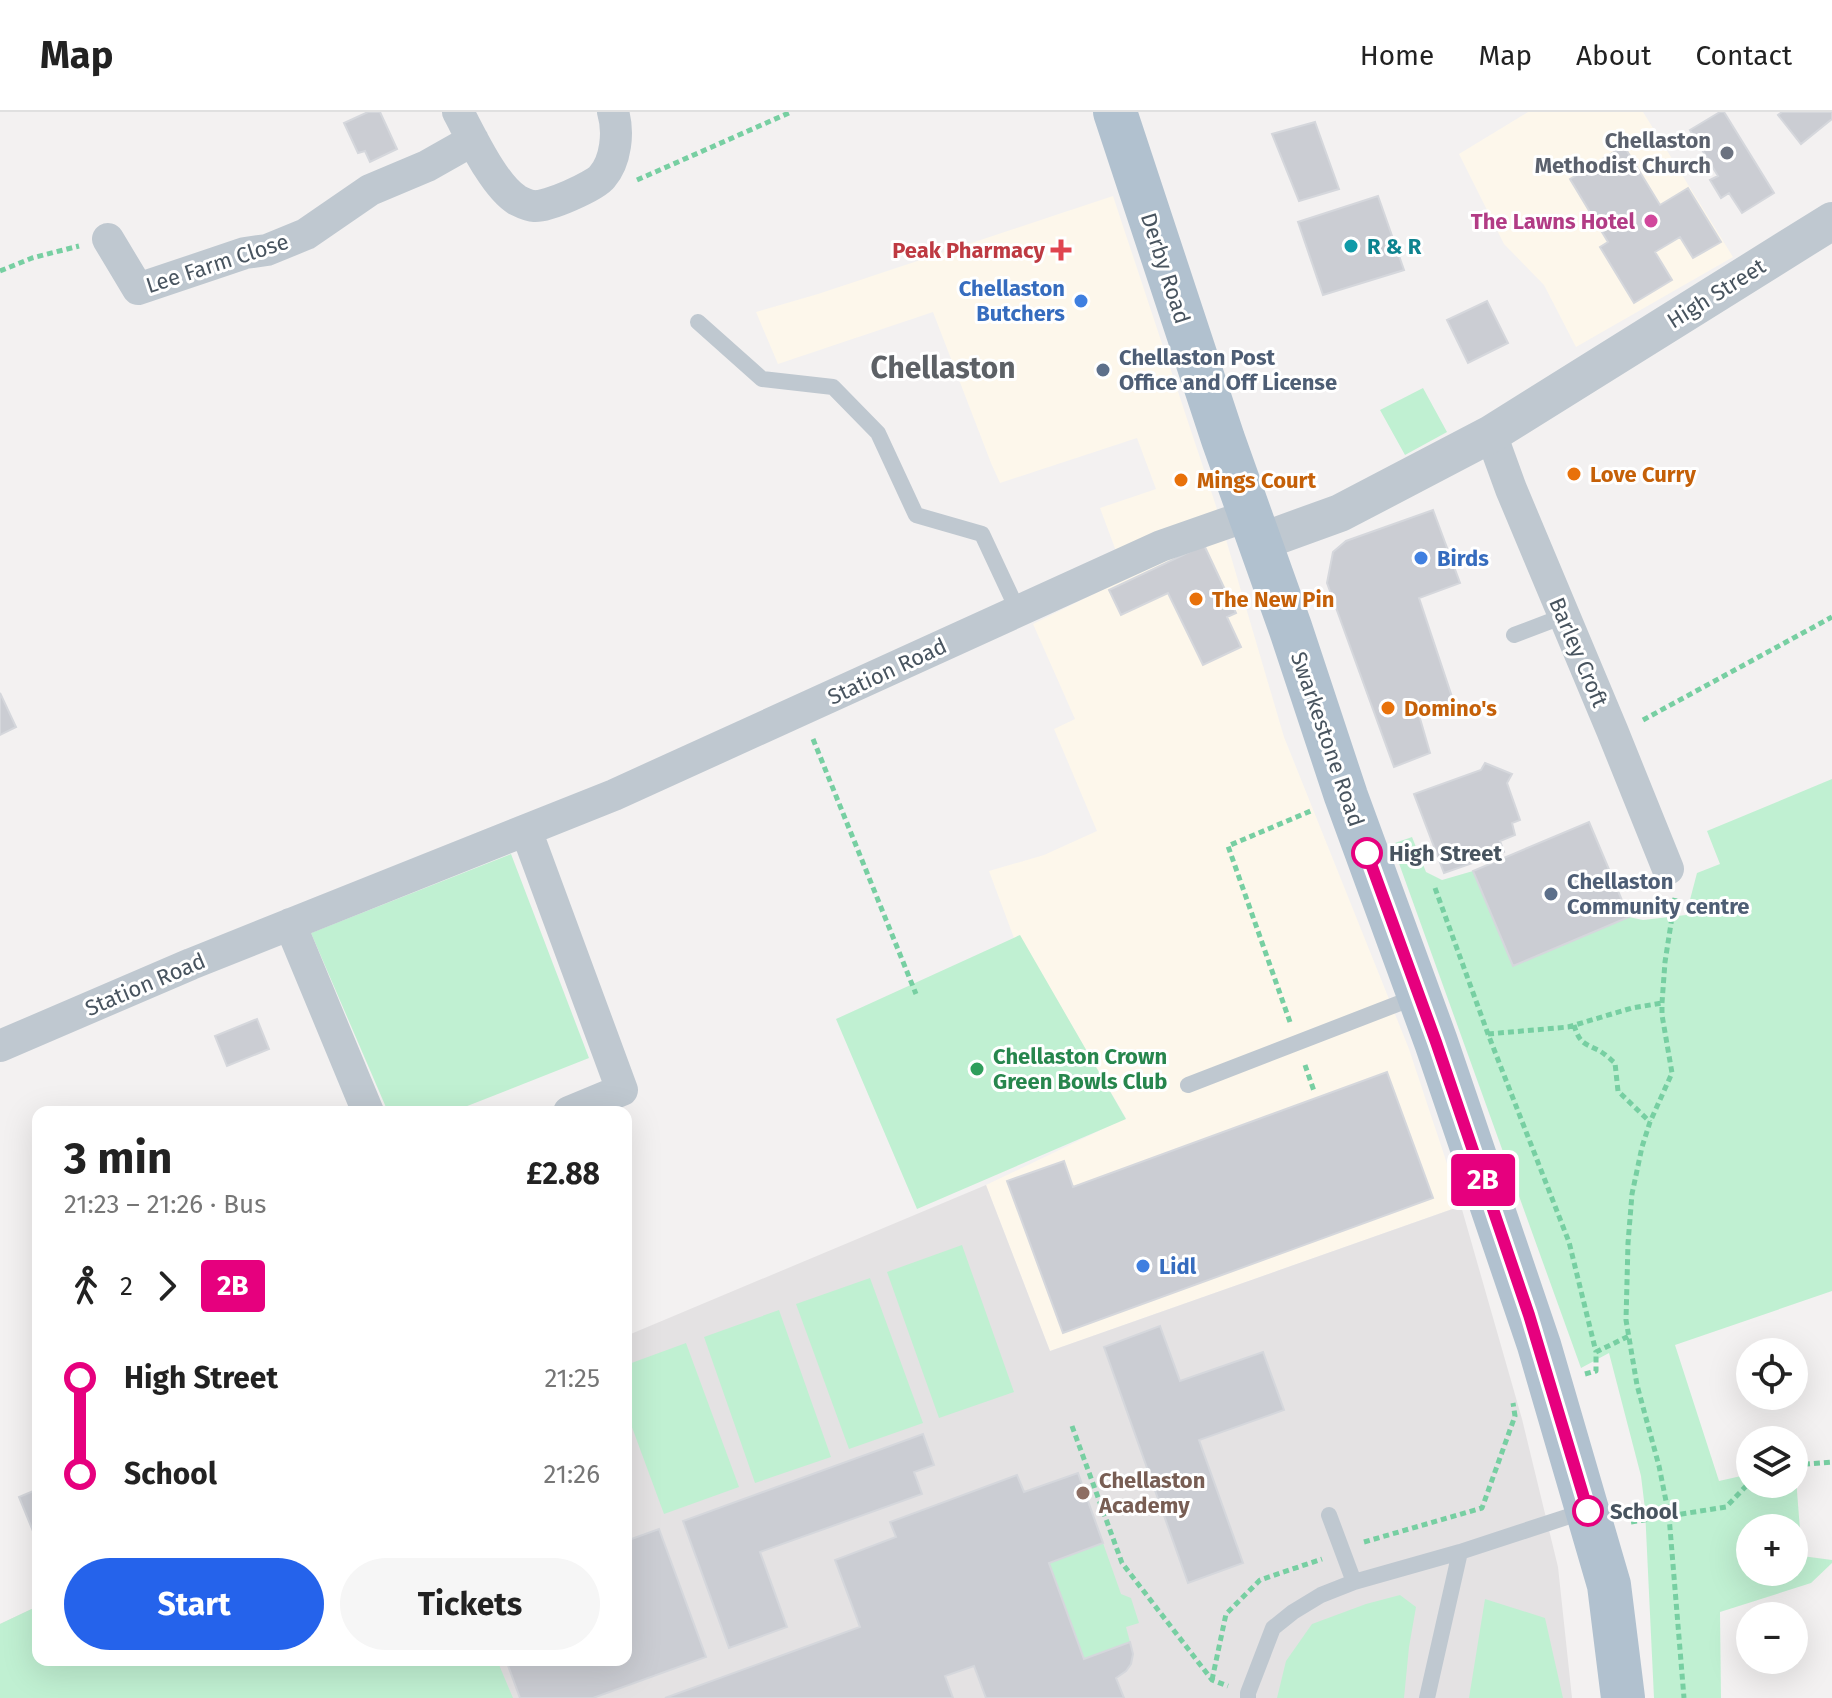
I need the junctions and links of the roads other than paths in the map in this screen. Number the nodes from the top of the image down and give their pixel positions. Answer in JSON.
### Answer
{"nodes":[{"id":1,"x":458,"y":112,"type":"edge"},
{"id":2,"x":613,"y":112,"type":"edge"},
{"id":3,"x":1115,"y":112,"type":"edge"},
{"id":4,"x":473,"y":140,"type":"junction"},
{"id":5,"x":1832,"y":221,"type":"edge"},
{"id":6,"x":108,"y":239,"type":"road end"},
{"id":7,"x":698,"y":322,"type":"dead end"},
{"id":8,"x":1491,"y":434,"type":"junction"},
{"id":9,"x":1255,"y":528,"type":"junction"},
{"id":10,"x":1018,"y":611,"type":"junction"},
{"id":11,"x":1564,"y":616,"type":"junction"},
{"id":12,"x":1514,"y":635,"type":"dead end"},
{"id":13,"x":526,"y":830,"type":"junction"},
{"id":14,"x":1668,"y":869,"type":"road end"},
{"id":15,"x":290,"y":924,"type":"junction"},
{"id":16,"x":1419,"y":995,"type":"junction"},
{"id":17,"x":0,"y":1046,"type":"edge"},
{"id":18,"x":1188,"y":1085,"type":"dead end"},
{"id":19,"x":366,"y":1106,"type":"edge"},
{"id":20,"x":583,"y":1106,"type":"edge"},
{"id":21,"x":1588,"y":1511,"type":"junction"},
{"id":22,"x":1329,"y":1515,"type":"dead end"},
{"id":23,"x":1460,"y":1552,"type":"junction"},
{"id":24,"x":1354,"y":1582,"type":"junction"},
{"id":25,"x":1248,"y":1696,"type":"edge"},
{"id":26,"x":1427,"y":1698,"type":"edge"},
{"id":27,"x":1623,"y":1698,"type":"edge"}],
"edges":[{"from":1,"to":4,"type":"street"},
{"from":2,"to":4,"type":"street"},
{"from":3,"to":9,"type":"main road","name":"Derby Road"},
{"from":4,"to":6,"type":"street","name":"Lee Farm Close"},
{"from":5,"to":8,"type":"street","name":"High Street"},
{"from":7,"to":10,"type":"lane"},
{"from":8,"to":9,"type":"street","name":"High Street"},
{"from":8,"to":11,"type":"street","name":"Barley Croft"},
{"from":9,"to":10,"type":"street","name":"Station Road"},
{"from":9,"to":16,"type":"main road","name":"Swarkestone Road"},
{"from":10,"to":13,"type":"street","name":"Station Road"},
{"from":11,"to":12,"type":"lane"},
{"from":11,"to":14,"type":"street","name":"Barley Croft"},
{"from":13,"to":15,"type":"street","name":"Station Road"},
{"from":13,"to":20,"type":"street"},
{"from":15,"to":17,"type":"street","name":"Station Road"},
{"from":15,"to":19,"type":"street"},
{"from":16,"to":18,"type":"lane"},
{"from":16,"to":21,"type":"main road","name":"Swarkestone Road"},
{"from":21,"to":23,"type":"lane"},
{"from":21,"to":27,"type":"main road","name":"Swarkestone Road"},
{"from":22,"to":24,"type":"lane"},
{"from":23,"to":24,"type":"lane"},
{"from":23,"to":26,"type":"lane"},
{"from":24,"to":25,"type":"lane"}]}
